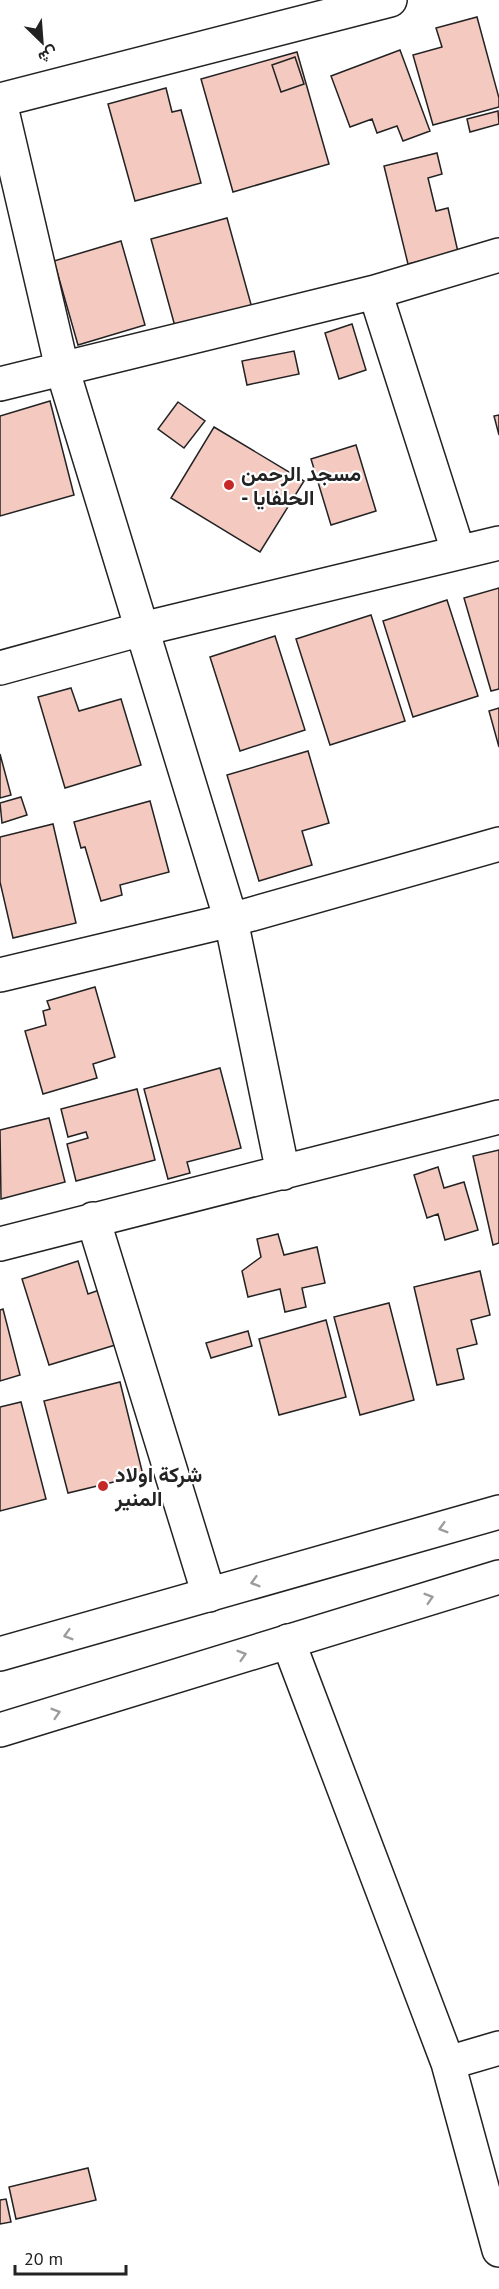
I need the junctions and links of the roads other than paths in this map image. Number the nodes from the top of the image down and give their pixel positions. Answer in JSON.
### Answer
{"nodes":[{"id":1,"x":390,"y":0,"type":"edge"},
{"id":2,"x":352,"y":4,"type":"edge"},
{"id":3,"x":0,"y":101,"type":"edge"},
{"id":4,"x":499,"y":255,"type":"edge"},
{"id":5,"x":375,"y":292,"type":"junction"},
{"id":6,"x":62,"y":368,"type":"junction"},
{"id":7,"x":0,"y":384,"type":"edge"},
{"id":8,"x":499,"y":543,"type":"edge"},
{"id":9,"x":458,"y":551,"type":"junction"},
{"id":10,"x":142,"y":629,"type":"junction"},
{"id":11,"x":0,"y":668,"type":"edge"},
{"id":12,"x":499,"y":844,"type":"edge"},
{"id":13,"x":231,"y":920,"type":"junction"},
{"id":14,"x":0,"y":975,"type":"edge"},
{"id":15,"x":499,"y":1118,"type":"edge"},
{"id":16,"x":283,"y":1173,"type":"junction"},
{"id":17,"x":93,"y":1219,"type":"junction"},
{"id":18,"x":0,"y":1244,"type":"edge"},
{"id":19,"x":499,"y":1512,"type":"edge"},
{"id":20,"x":499,"y":1577,"type":"edge"},
{"id":21,"x":209,"y":1595,"type":"junction"},
{"id":22,"x":288,"y":1641,"type":"junction"},
{"id":23,"x":0,"y":1654,"type":"edge"},
{"id":24,"x":0,"y":1730,"type":"edge"},
{"id":25,"x":499,"y":2048,"type":"edge"},
{"id":26,"x":448,"y":2063,"type":"junction"},
{"id":27,"x":499,"y":2250,"type":"edge"}],
"edges":[{"from":1,"to":2,"type":"street"},
{"from":2,"to":3,"type":"street"},
{"from":3,"to":6,"type":"street"},
{"from":4,"to":5,"type":"street"},
{"from":5,"to":6,"type":"street"},
{"from":5,"to":9,"type":"street"},
{"from":6,"to":7,"type":"street"},
{"from":6,"to":10,"type":"street"},
{"from":8,"to":9,"type":"street"},
{"from":9,"to":10,"type":"street"},
{"from":10,"to":11,"type":"street"},
{"from":10,"to":13,"type":"street"},
{"from":12,"to":13,"type":"street"},
{"from":13,"to":14,"type":"street"},
{"from":13,"to":16,"type":"street"},
{"from":15,"to":16,"type":"street"},
{"from":16,"to":17,"type":"street"},
{"from":17,"to":18,"type":"street"},
{"from":17,"to":21,"type":"street"},
{"from":19,"to":21,"type":"street","one_way":true},
{"from":22,"to":20,"type":"street","one_way":true},
{"from":21,"to":23,"type":"street","one_way":true},
{"from":24,"to":22,"type":"street","one_way":true},
{"from":22,"to":26,"type":"street"},
{"from":25,"to":26,"type":"street"},
{"from":26,"to":27,"type":"street"}]}
